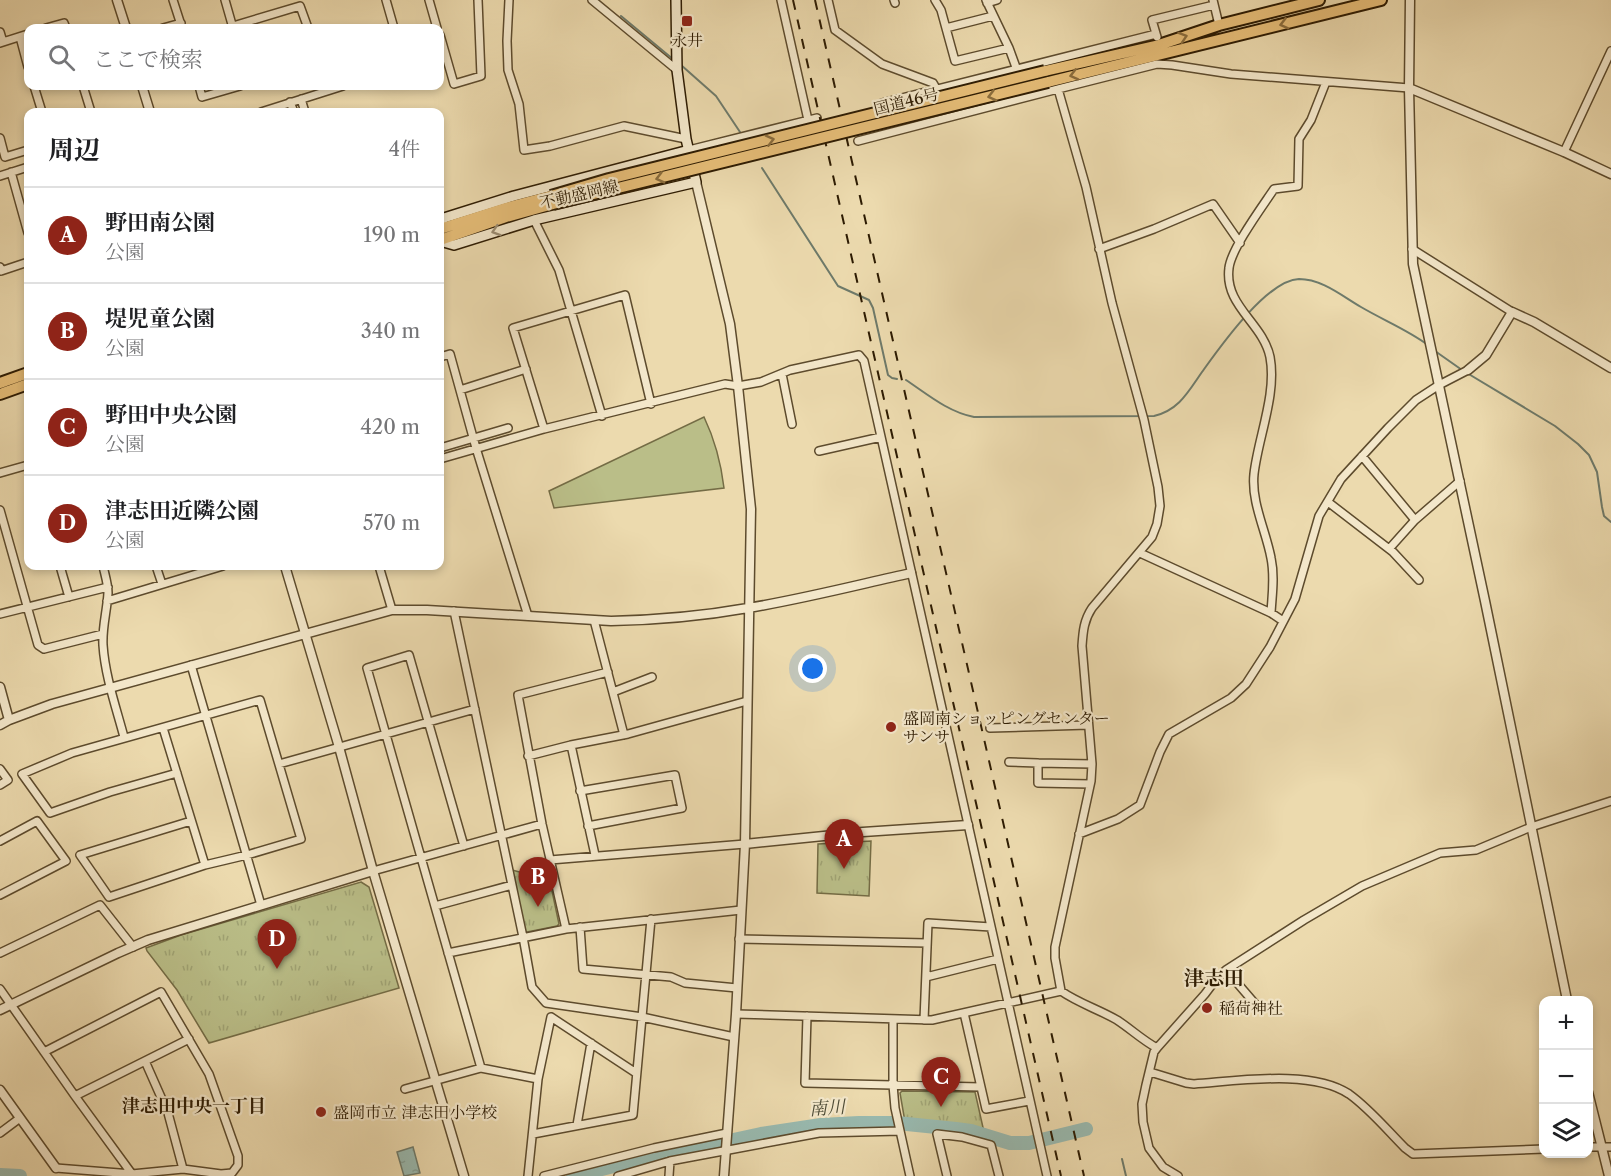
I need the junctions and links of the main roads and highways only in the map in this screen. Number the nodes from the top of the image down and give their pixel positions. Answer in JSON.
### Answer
{"nodes":[{"id":1,"x":676,"y":0,"type":"edge"},
{"id":2,"x":1319,"y":0,"type":"edge"},
{"id":3,"x":1381,"y":0,"type":"edge"},
{"id":4,"x":1288,"y":4,"type":"edge"},
{"id":5,"x":1158,"y":44,"type":"junction"},
{"id":6,"x":689,"y":150,"type":"junction"},
{"id":7,"x":552,"y":200,"type":"junction"},
{"id":8,"x":444,"y":218,"type":"edge"},
{"id":9,"x":444,"y":227,"type":"edge"},
{"id":10,"x":444,"y":239,"type":"edge"},
{"id":11,"x":444,"y":241,"type":"edge"},
{"id":12,"x":24,"y":374,"type":"edge"},
{"id":13,"x":0,"y":383,"type":"edge"},
{"id":14,"x":24,"y":385,"type":"edge"},
{"id":15,"x":0,"y":394,"type":"edge"}],
"edges":[{"from":1,"to":6,"type":"main road"},
{"from":2,"to":4,"type":"highway","name":"国道46号"},
{"from":3,"to":5,"type":"highway","name":"国道46号","one_way":true},
{"from":5,"to":4,"type":"highway","name":"国道46号","one_way":true},
{"from":5,"to":7,"type":"highway","name":"国道46号","bridge":true},
{"from":6,"to":8,"type":"main road","name":"不動盛岡線"},
{"from":6,"to":11,"type":"main road","name":"不動盛岡線","one_way":true},
{"from":7,"to":9,"type":"highway","name":"国道46号"},
{"from":7,"to":10,"type":"highway","name":"国道46号"},
{"from":12,"to":13,"type":"highway"},
{"from":14,"to":15,"type":"highway"}]}
